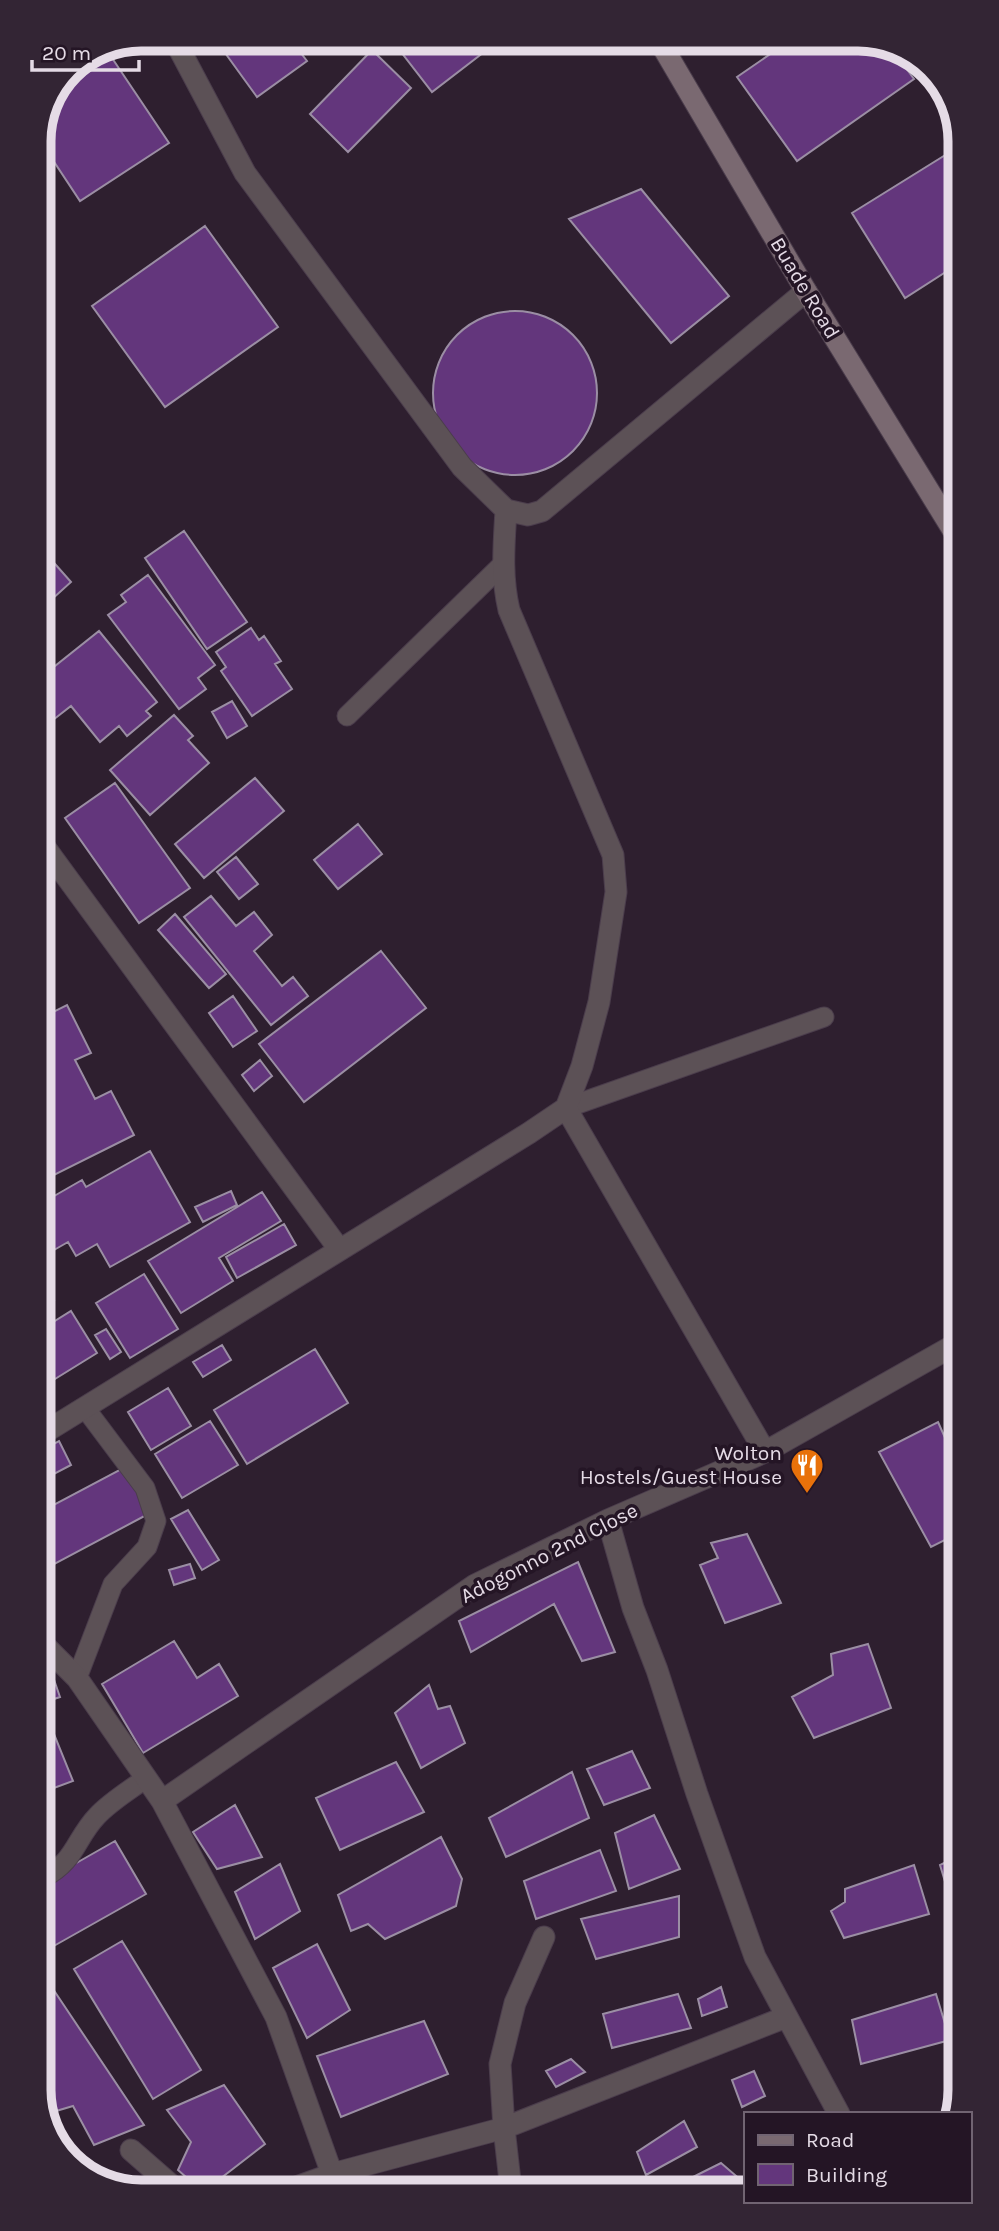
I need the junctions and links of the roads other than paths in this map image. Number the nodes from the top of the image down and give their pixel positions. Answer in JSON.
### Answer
{"nodes":[{"id":1,"x":181,"y":51,"type":"edge"},
{"id":2,"x":665,"y":51,"type":"edge"},
{"id":3,"x":806,"y":291,"type":"junction"},
{"id":4,"x":506,"y":510,"type":"junction"},
{"id":5,"x":948,"y":522,"type":"edge"},
{"id":6,"x":503,"y":564,"type":"junction"},
{"id":7,"x":347,"y":716,"type":"dead end"},
{"id":8,"x":51,"y":856,"type":"edge"},
{"id":9,"x":824,"y":1017,"type":"dead end"},
{"id":10,"x":566,"y":1108,"type":"junction"},
{"id":11,"x":340,"y":1249,"type":"junction"},
{"id":12,"x":948,"y":1349,"type":"edge"},
{"id":13,"x":85,"y":1408,"type":"junction"},
{"id":14,"x":51,"y":1429,"type":"edge"},
{"id":15,"x":765,"y":1451,"type":"junction"},
{"id":16,"x":608,"y":1520,"type":"junction"},
{"id":17,"x":51,"y":1652,"type":"edge"},
{"id":18,"x":77,"y":1678,"type":"junction"},
{"id":19,"x":146,"y":1778,"type":"junction"},
{"id":20,"x":162,"y":1801,"type":"junction"},
{"id":21,"x":51,"y":1874,"type":"edge"},
{"id":22,"x":544,"y":1937,"type":"dead end"},
{"id":23,"x":786,"y":2017,"type":"junction"},
{"id":24,"x":838,"y":2112,"type":"edge"},
{"id":25,"x":503,"y":2128,"type":"junction"},
{"id":26,"x":131,"y":2150,"type":"dead end"},
{"id":27,"x":332,"y":2174,"type":"junction"},
{"id":28,"x":165,"y":2180,"type":"edge"},
{"id":29,"x":315,"y":2180,"type":"edge"},
{"id":30,"x":510,"y":2180,"type":"edge"}],
"edges":[{"from":1,"to":4,"type":"street"},
{"from":2,"to":3,"type":"street","name":"Buade Road"},
{"from":3,"to":4,"type":"street"},
{"from":3,"to":5,"type":"street","name":"Buade Road"},
{"from":4,"to":6,"type":"street"},
{"from":6,"to":7,"type":"lane"},
{"from":6,"to":10,"type":"street"},
{"from":8,"to":11,"type":"street"},
{"from":9,"to":10,"type":"lane"},
{"from":10,"to":11,"type":"street"},
{"from":10,"to":15,"type":"street"},
{"from":11,"to":13,"type":"street"},
{"from":12,"to":15,"type":"street","name":"Adogonno 2nd Close"},
{"from":13,"to":14,"type":"street"},
{"from":13,"to":18,"type":"lane"},
{"from":15,"to":16,"type":"street","name":"Adogonno 2nd Close"},
{"from":16,"to":20,"type":"street","name":"Adogonno 2nd Close"},
{"from":16,"to":23,"type":"street"},
{"from":17,"to":18,"type":"street"},
{"from":18,"to":19,"type":"street"},
{"from":19,"to":20,"type":"street"},
{"from":19,"to":21,"type":"lane"},
{"from":20,"to":27,"type":"street"},
{"from":22,"to":25,"type":"street"},
{"from":23,"to":24,"type":"street"},
{"from":23,"to":25,"type":"street"},
{"from":25,"to":27,"type":"street"},
{"from":25,"to":30,"type":"street"},
{"from":26,"to":28,"type":"street"},
{"from":27,"to":29,"type":"street"}]}
